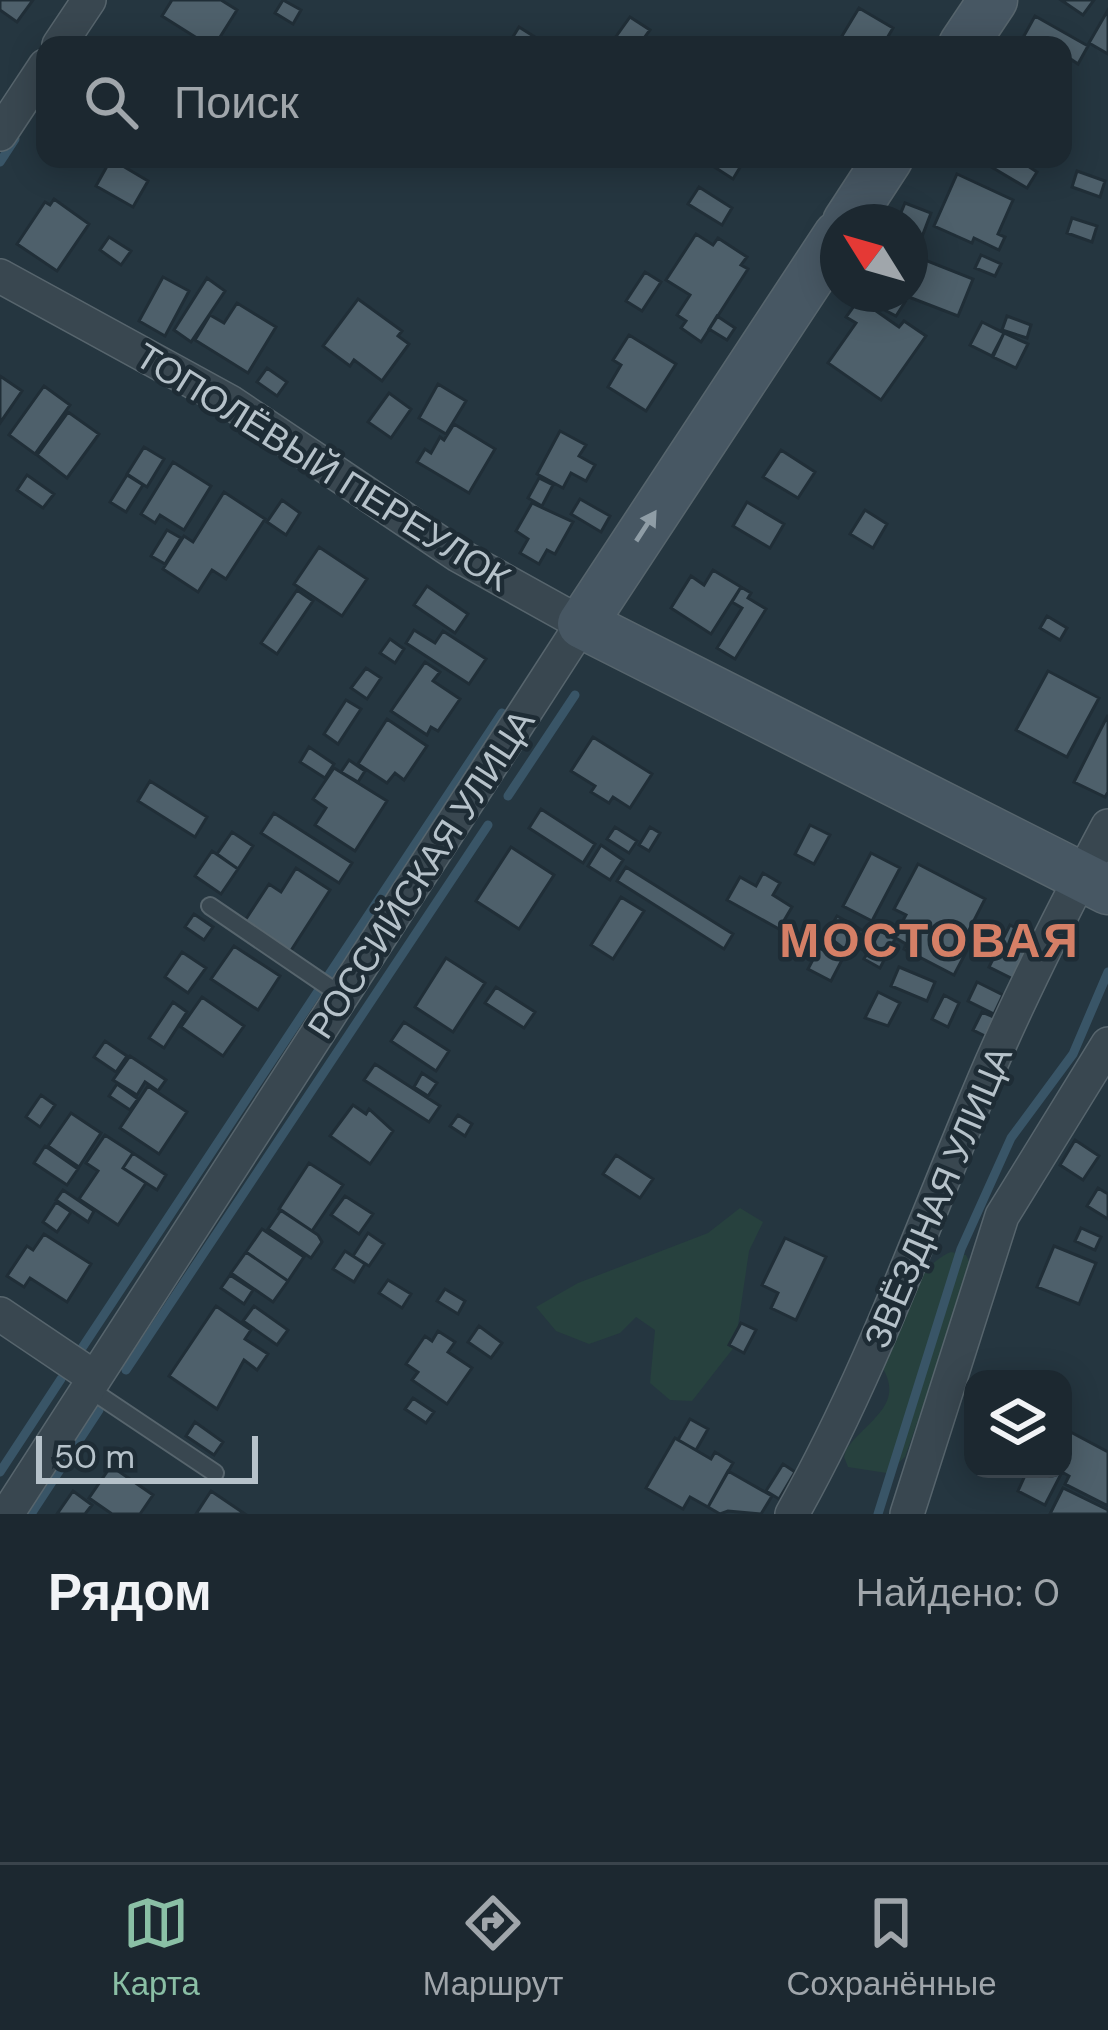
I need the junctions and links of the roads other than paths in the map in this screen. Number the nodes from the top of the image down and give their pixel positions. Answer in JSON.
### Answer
{"nodes":[{"id":1,"x":993,"y":0,"type":"edge"},
{"id":2,"x":86,"y":1,"type":"edge"},
{"id":3,"x":65,"y":36,"type":"edge"},
{"id":4,"x":970,"y":36,"type":"edge"},
{"id":5,"x":36,"y":80,"type":"edge"},
{"id":6,"x":0,"y":134,"type":"edge"},
{"id":7,"x":882,"y":168,"type":"edge"},
{"id":8,"x":859,"y":204,"type":"edge"},
{"id":9,"x":820,"y":263,"type":"edge"},
{"id":10,"x":0,"y":276,"type":"edge"},
{"id":11,"x":582,"y":624,"type":"junction"},
{"id":12,"x":1108,"y":826,"type":"edge"},
{"id":13,"x":1094,"y":884,"type":"edge"},
{"id":14,"x":210,"y":906,"type":"dead end"},
{"id":15,"x":342,"y":996,"type":"junction"},
{"id":16,"x":1108,"y":1044,"type":"edge"},
{"id":17,"x":0,"y":1314,"type":"edge"},
{"id":18,"x":92,"y":1383,"type":"junction"},
{"id":19,"x":215,"y":1473,"type":"dead end"},
{"id":20,"x":7,"y":1514,"type":"edge"},
{"id":21,"x":792,"y":1514,"type":"edge"},
{"id":22,"x":907,"y":1514,"type":"edge"}],
"edges":[{"from":1,"to":4,"type":"street"},
{"from":2,"to":3,"type":"street"},
{"from":5,"to":6,"type":"street"},
{"from":7,"to":8,"type":"street"},
{"from":11,"to":9,"type":"street","name":"РОССИЙСКАЯ УЛИЦА","one_way":true},
{"from":10,"to":11,"type":"street","name":"ТОПОЛЁВЫЙ ПЕРЕУЛОК"},
{"from":11,"to":13,"type":"street"},
{"from":11,"to":15,"type":"street","name":"РОССИЙСКАЯ УЛИЦА"},
{"from":12,"to":13,"type":"street","name":"ЗВЁЗДНАЯ УЛИЦА"},
{"from":13,"to":21,"type":"street","name":"ЗВЁЗДНАЯ УЛИЦА"},
{"from":14,"to":15,"type":"lane"},
{"from":15,"to":18,"type":"street","name":"РОССИЙСКАЯ УЛИЦА"},
{"from":16,"to":22,"type":"street","name":"ЗВЁЗДНАЯ УЛИЦА"},
{"from":17,"to":18,"type":"street"},
{"from":18,"to":19,"type":"lane"},
{"from":18,"to":20,"type":"street","name":"РОССИЙСКАЯ УЛИЦА"}]}
